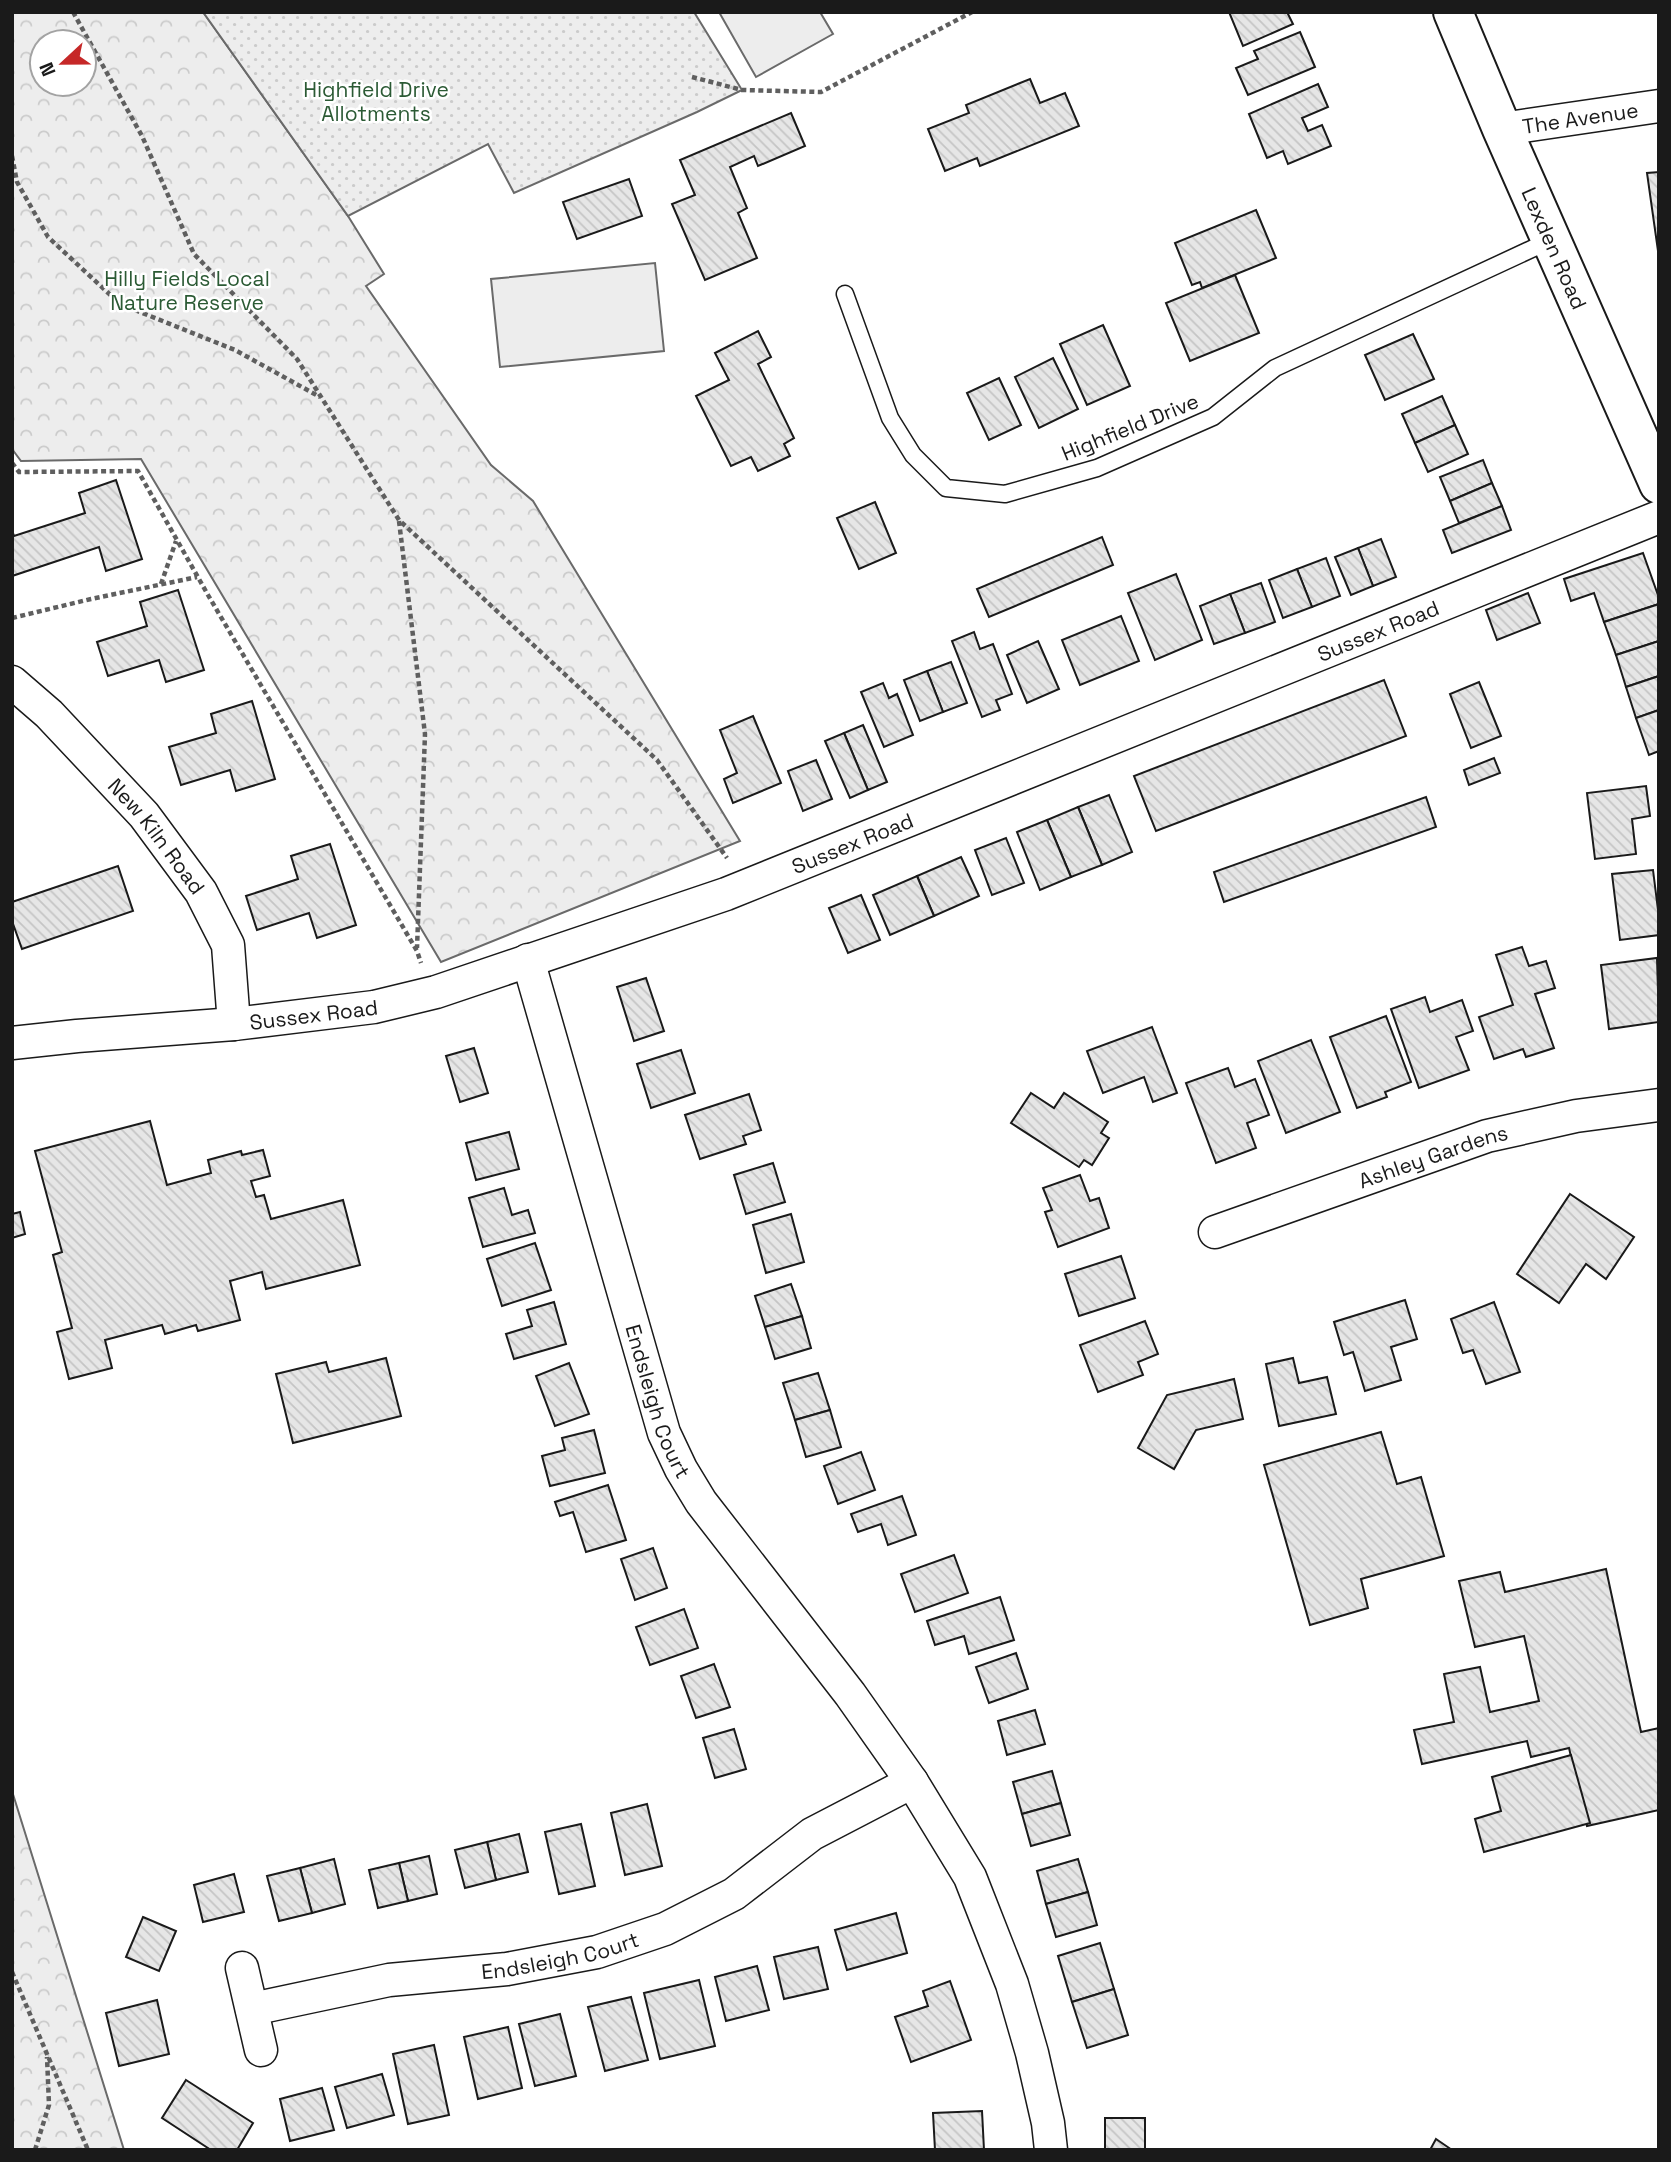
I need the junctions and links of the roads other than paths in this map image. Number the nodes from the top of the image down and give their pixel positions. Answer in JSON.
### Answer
{"nodes":[{"id":1,"x":1453,"y":12,"type":"edge"},
{"id":2,"x":1659,"y":106,"type":"edge"},
{"id":3,"x":1502,"y":129,"type":"junction"},
{"id":4,"x":1552,"y":240,"type":"junction"},
{"id":5,"x":845,"y":294,"type":"dead end"},
{"id":6,"x":1659,"y":484,"type":"edge"},
{"id":7,"x":1659,"y":517,"type":"edge"},
{"id":8,"x":12,"y":682,"type":"edge"},
{"id":9,"x":528,"y":960,"type":"junction"},
{"id":10,"x":234,"y":1024,"type":"junction"},
{"id":11,"x":12,"y":1044,"type":"edge"},
{"id":12,"x":1659,"y":1105,"type":"edge"},
{"id":13,"x":1215,"y":1232,"type":"dead end"},
{"id":14,"x":912,"y":1782,"type":"junction"},
{"id":15,"x":243,"y":1968,"type":"dead end"},
{"id":16,"x":253,"y":2009,"type":"junction"},
{"id":17,"x":261,"y":2050,"type":"dead end"},
{"id":18,"x":1051,"y":2150,"type":"edge"}],
"edges":[{"from":1,"to":3,"type":"main road","name":"Lexden Road"},
{"from":2,"to":3,"type":"street","name":"The Avenue"},
{"from":3,"to":4,"type":"main road","name":"Lexden Road"},
{"from":4,"to":5,"type":"lane","name":"Highfield Drive"},
{"from":4,"to":6,"type":"main road","name":"Lexden Road"},
{"from":7,"to":9,"type":"street","name":"Sussex Road"},
{"from":8,"to":10,"type":"street","name":"New Kiln Road"},
{"from":9,"to":10,"type":"street","name":"Sussex Road"},
{"from":9,"to":14,"type":"street","name":"Endsleigh Court"},
{"from":10,"to":11,"type":"street","name":"Sussex Road"},
{"from":12,"to":13,"type":"street","name":"Ashley Gardens"},
{"from":14,"to":16,"type":"street","name":"Endsleigh Court"},
{"from":14,"to":18,"type":"street","name":"Endsleigh Court"},
{"from":15,"to":16,"type":"street"},
{"from":16,"to":17,"type":"street"}]}
